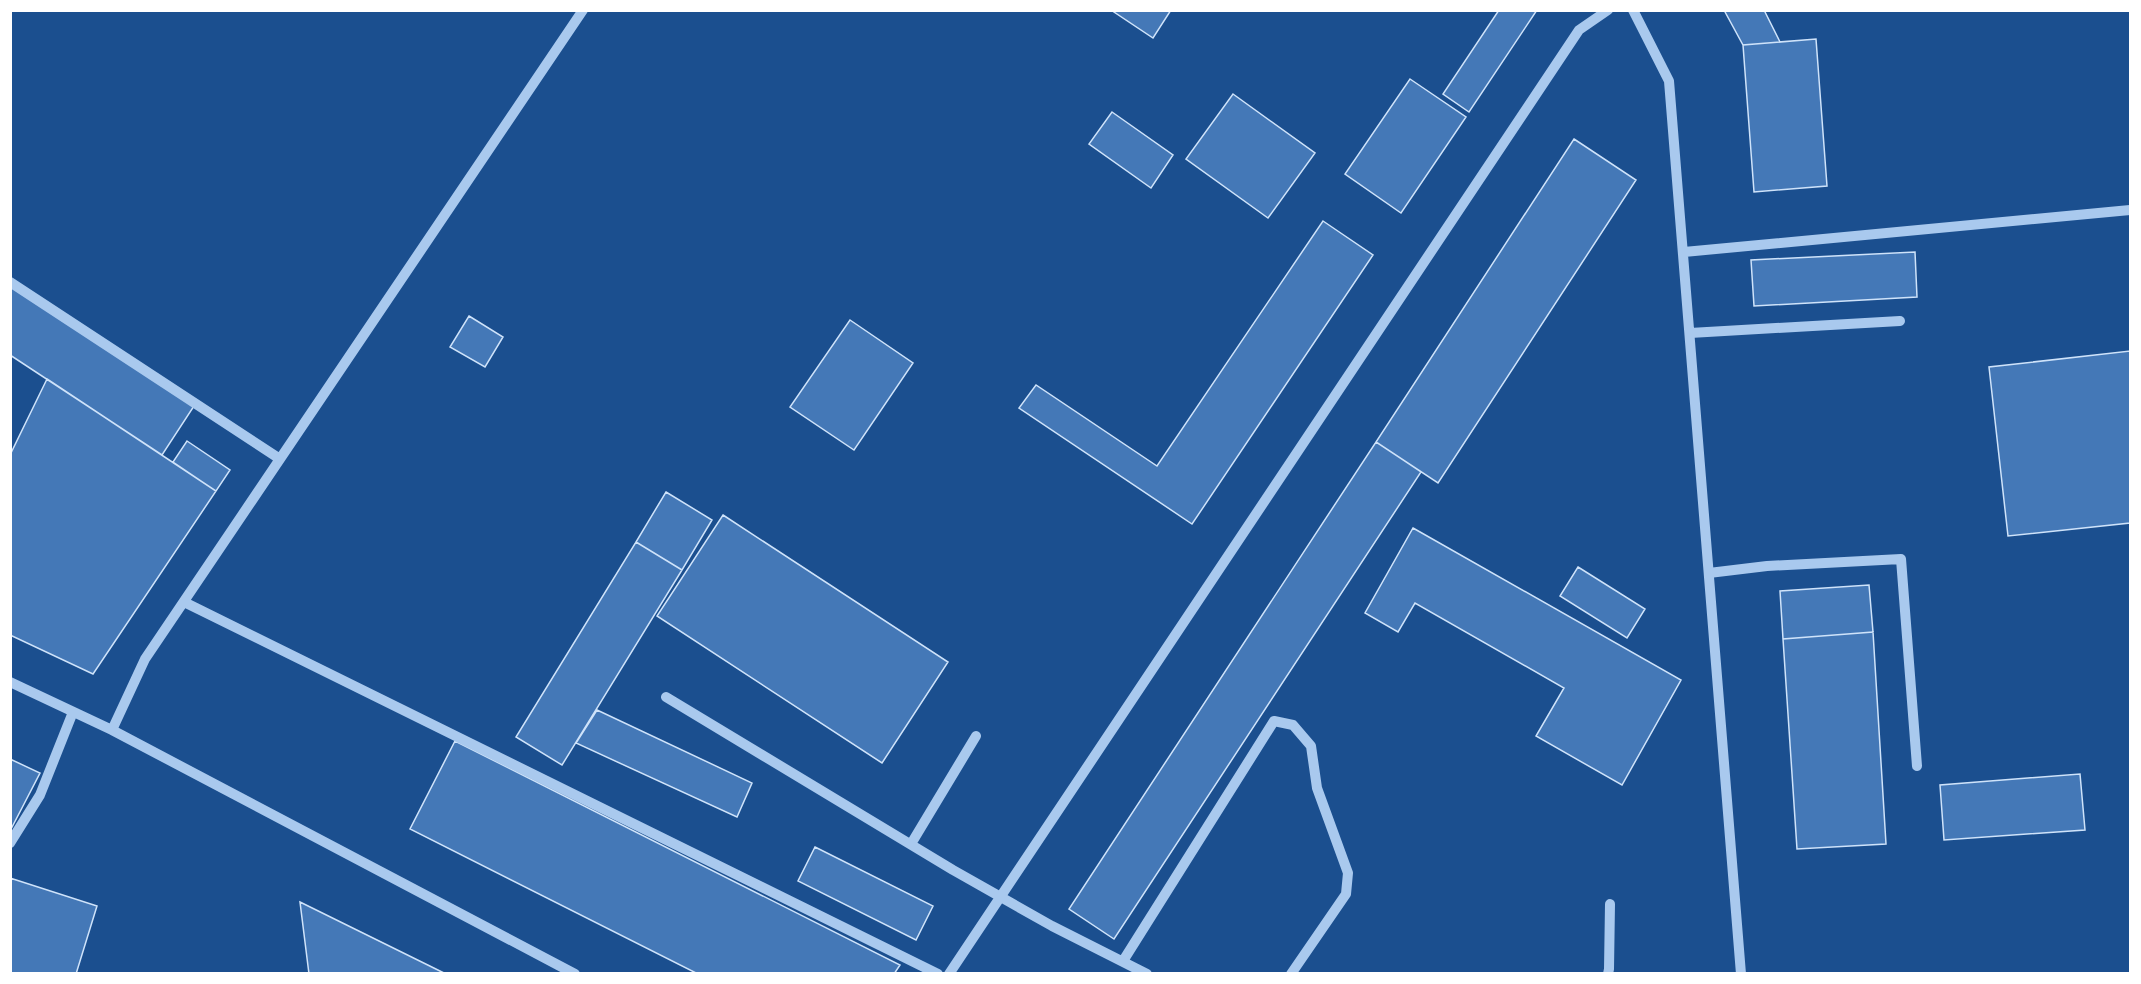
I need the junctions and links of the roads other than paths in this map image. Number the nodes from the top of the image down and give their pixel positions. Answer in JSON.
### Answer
{"nodes":[{"id":1,"x":583,"y":10,"type":"edge"},
{"id":2,"x":1608,"y":10,"type":"edge"},
{"id":3,"x":1633,"y":10,"type":"edge"},
{"id":4,"x":2130,"y":210,"type":"edge"},
{"id":5,"x":1684,"y":252,"type":"junction"},
{"id":6,"x":10,"y":282,"type":"edge"},
{"id":7,"x":1900,"y":321,"type":"dead end"},
{"id":8,"x":1690,"y":333,"type":"junction"},
{"id":9,"x":280,"y":459,"type":"junction"},
{"id":10,"x":1709,"y":573,"type":"junction"},
{"id":11,"x":184,"y":602,"type":"junction"},
{"id":12,"x":10,"y":682,"type":"edge"},
{"id":13,"x":666,"y":697,"type":"dead end"},
{"id":14,"x":74,"y":712,"type":"junction"},
{"id":15,"x":112,"y":730,"type":"junction"},
{"id":16,"x":976,"y":736,"type":"dead end"},
{"id":17,"x":1917,"y":766,"type":"dead end"},
{"id":18,"x":10,"y":843,"type":"edge"},
{"id":19,"x":911,"y":844,"type":"junction"},
{"id":20,"x":1001,"y":896,"type":"junction"},
{"id":21,"x":1610,"y":904,"type":"dead end"},
{"id":22,"x":1123,"y":961,"type":"junction"},
{"id":23,"x":575,"y":974,"type":"edge"},
{"id":24,"x":938,"y":974,"type":"edge"},
{"id":25,"x":948,"y":974,"type":"edge"},
{"id":26,"x":1147,"y":974,"type":"edge"},
{"id":27,"x":1291,"y":974,"type":"edge"},
{"id":28,"x":1608,"y":974,"type":"edge"},
{"id":29,"x":1742,"y":974,"type":"edge"}],
"edges":[{"from":1,"to":9,"type":"street"},
{"from":2,"to":20,"type":"street"},
{"from":3,"to":5,"type":"street"},
{"from":4,"to":5,"type":"street"},
{"from":5,"to":8,"type":"street"},
{"from":6,"to":9,"type":"street"},
{"from":7,"to":8,"type":"street"},
{"from":8,"to":10,"type":"street"},
{"from":9,"to":11,"type":"street"},
{"from":10,"to":17,"type":"street"},
{"from":10,"to":29,"type":"street"},
{"from":11,"to":15,"type":"street"},
{"from":11,"to":24,"type":"street"},
{"from":12,"to":14,"type":"street"},
{"from":13,"to":19,"type":"street"},
{"from":14,"to":15,"type":"street"},
{"from":14,"to":18,"type":"street"},
{"from":15,"to":23,"type":"street"},
{"from":16,"to":19,"type":"street"},
{"from":19,"to":20,"type":"street"},
{"from":20,"to":22,"type":"street"},
{"from":20,"to":25,"type":"street"},
{"from":21,"to":28,"type":"street"},
{"from":22,"to":26,"type":"street"},
{"from":22,"to":27,"type":"street"}]}
